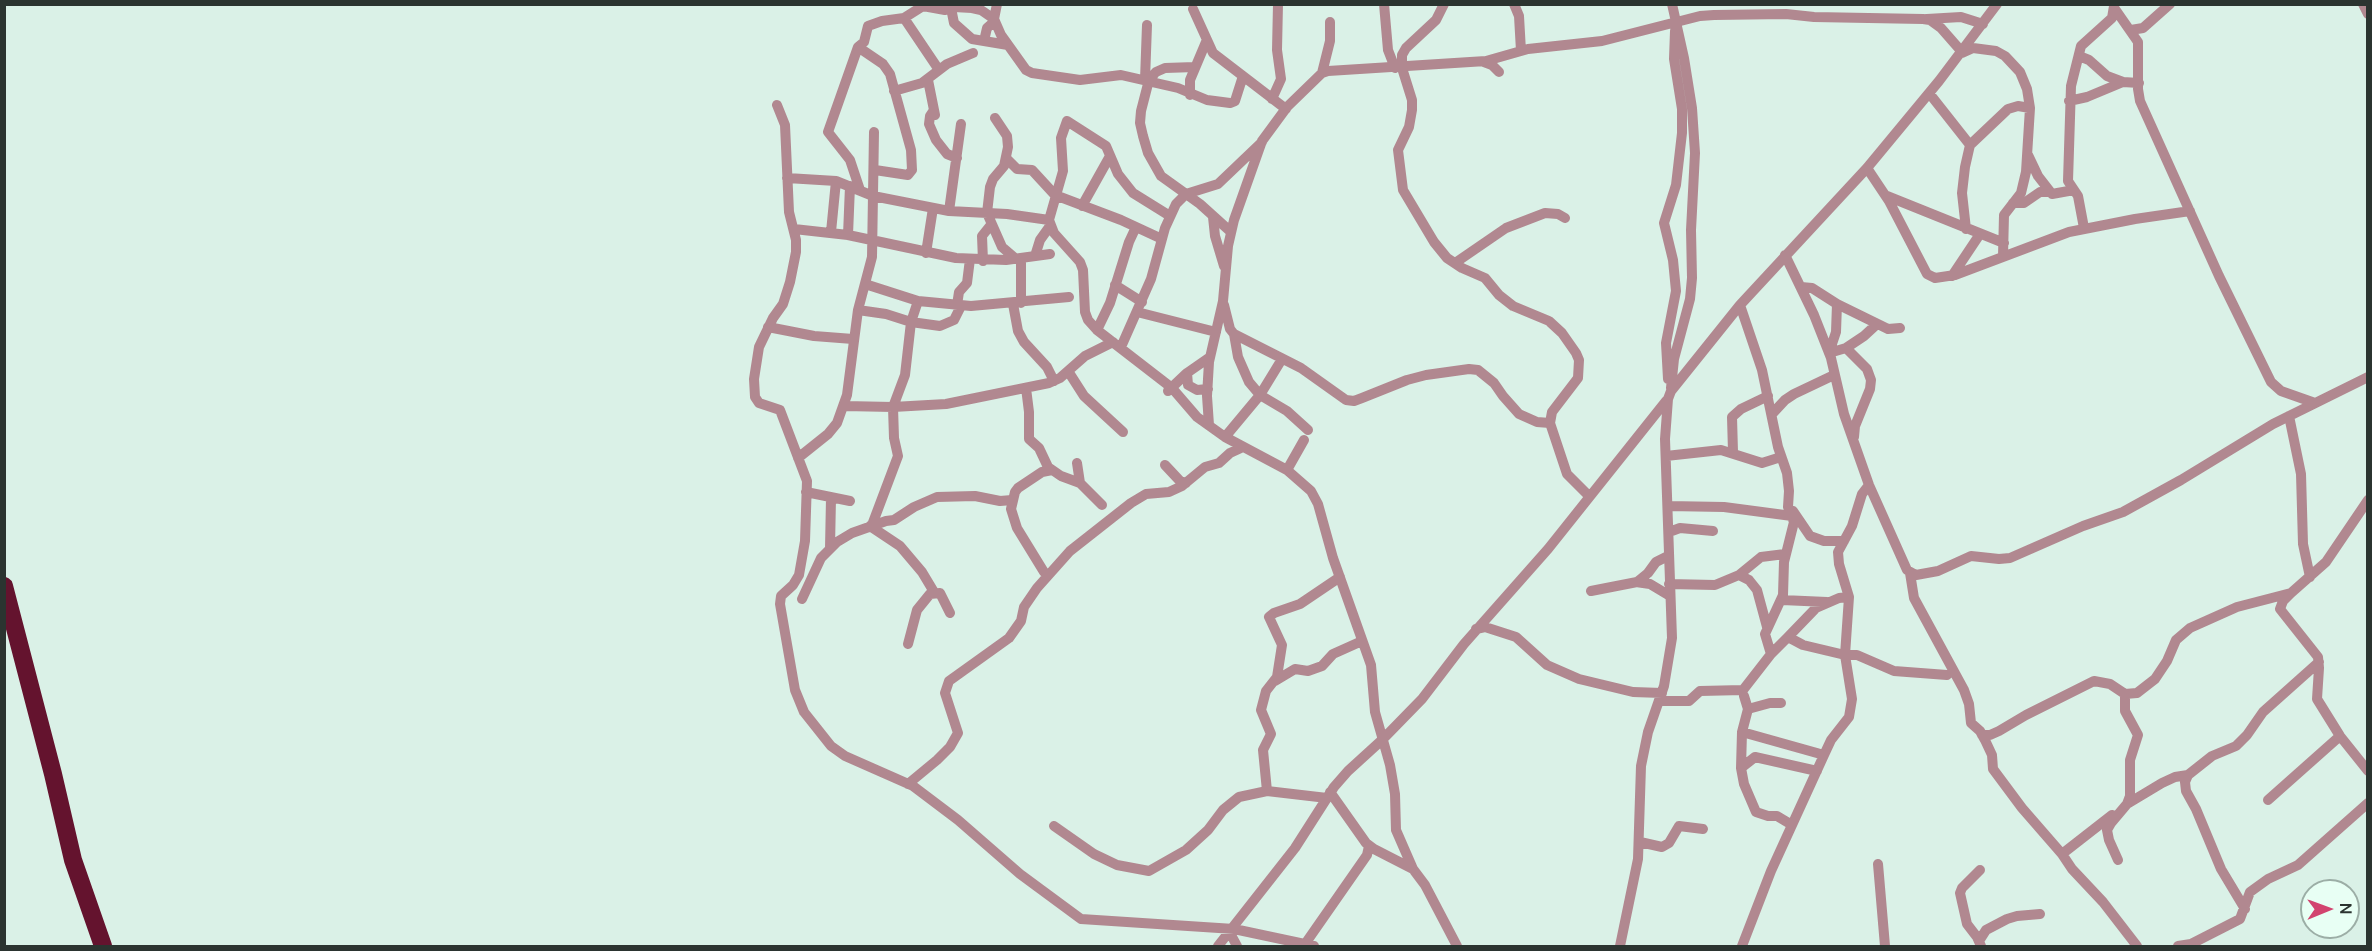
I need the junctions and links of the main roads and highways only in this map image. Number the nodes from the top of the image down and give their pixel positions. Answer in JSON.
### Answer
{"nodes":[{"id":1,"x":4,"y":586,"type":"edge"},
{"id":2,"x":103,"y":946,"type":"edge"}],
"edges":[{"from":1,"to":2,"type":"highway"}]}
